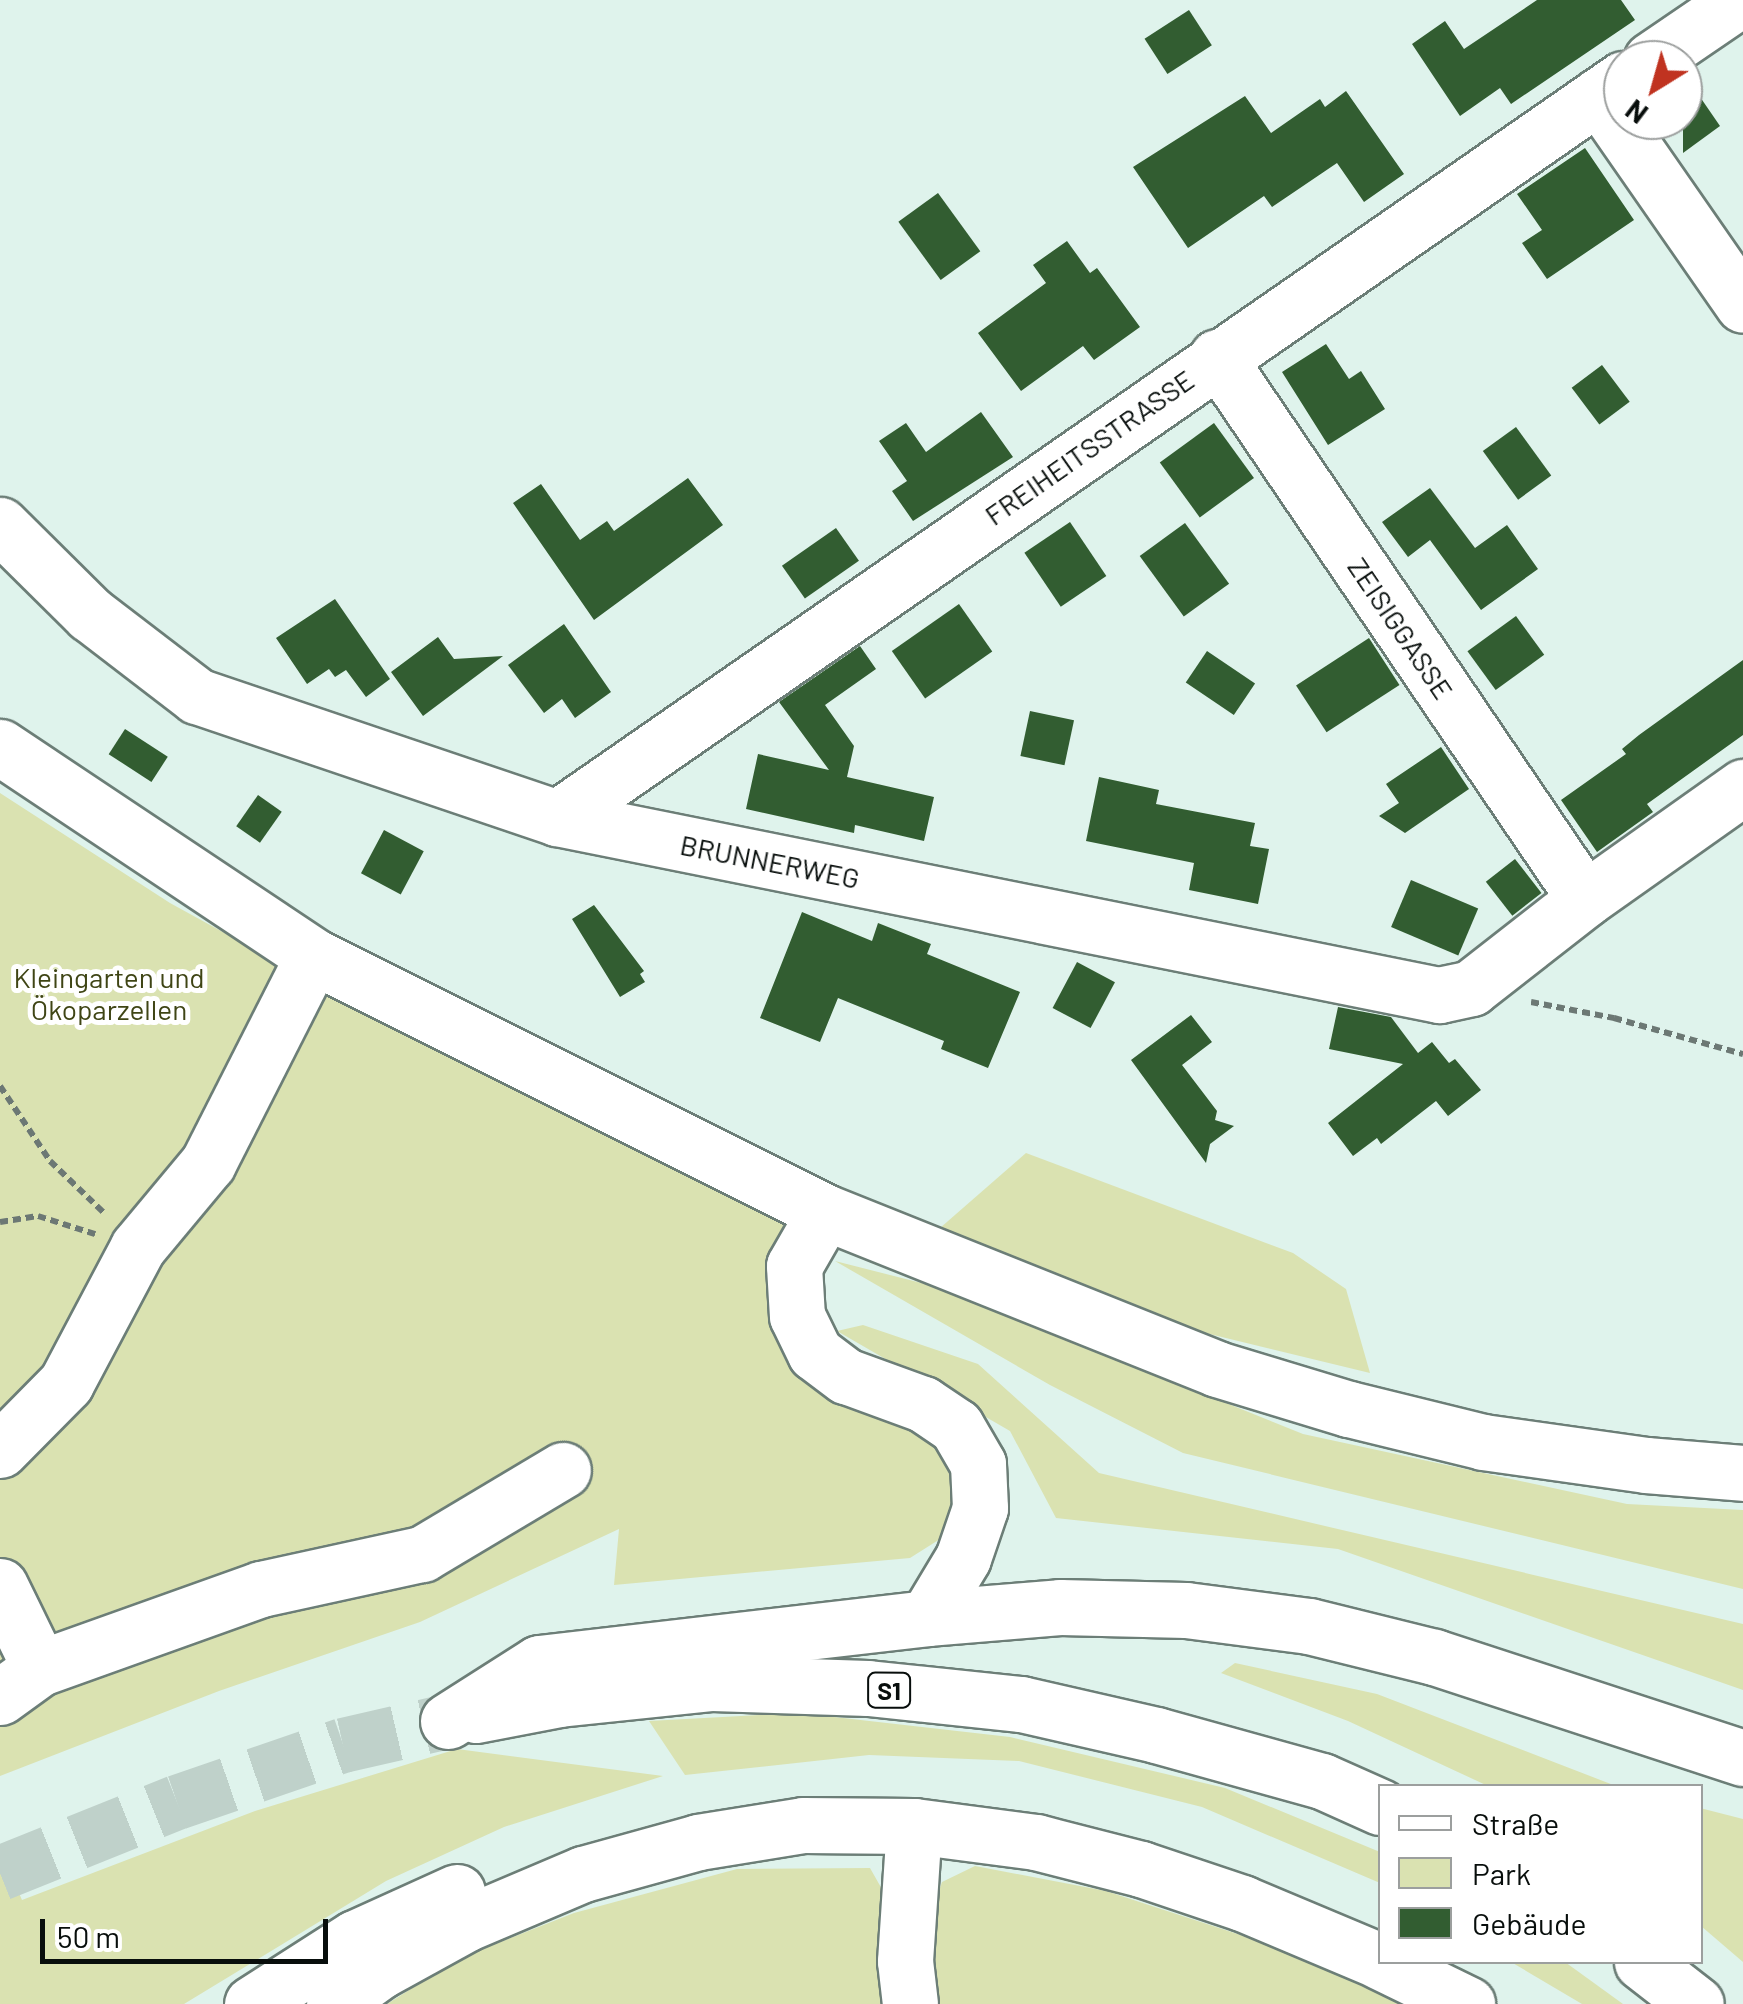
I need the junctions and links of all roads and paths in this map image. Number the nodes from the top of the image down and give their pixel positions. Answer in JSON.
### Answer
{"nodes":[{"id":1,"x":1739,"y":0,"type":"edge"},
{"id":2,"x":1680,"y":40,"type":"edge"},
{"id":3,"x":1603,"y":92,"type":"edge"},
{"id":4,"x":1643,"y":140,"type":"edge"},
{"id":5,"x":1743,"y":305,"type":"edge"},
{"id":6,"x":1217,"y":357,"type":"junction"},
{"id":7,"x":0,"y":525,"type":"edge"},
{"id":8,"x":0,"y":747,"type":"edge"},
{"id":9,"x":1743,"y":788,"type":"edge"},
{"id":10,"x":557,"y":818,"type":"junction"},
{"id":11,"x":1585,"y":899,"type":"junction"},
{"id":12,"x":313,"y":956,"type":"junction"},
{"id":13,"x":1471,"y":988,"type":"junction"},
{"id":14,"x":1743,"y":1054,"type":"edge"},
{"id":15,"x":0,"y":1086,"type":"edge"},
{"id":16,"x":825,"y":1212,"type":"junction"},
{"id":17,"x":0,"y":1222,"type":"edge"},
{"id":18,"x":138,"y":1247,"type":"junction"},
{"id":19,"x":0,"y":1450,"type":"edge"},
{"id":20,"x":562,"y":1470,"type":"dead end"},
{"id":21,"x":1743,"y":1472,"type":"edge"},
{"id":22,"x":0,"y":1586,"type":"edge"},
{"id":23,"x":926,"y":1618,"type":"junction"},
{"id":24,"x":20,"y":1682,"type":"edge"},
{"id":25,"x":1743,"y":1758,"type":"edge"},
{"id":26,"x":1378,"y":1806,"type":"edge"},
{"id":27,"x":914,"y":1826,"type":"junction"},
{"id":28,"x":519,"y":1901,"type":"junction"},
{"id":29,"x":1378,"y":1961,"type":"edge"},
{"id":30,"x":1385,"y":1964,"type":"edge"},
{"id":31,"x":1645,"y":1964,"type":"edge"},
{"id":32,"x":252,"y":2004,"type":"edge"},
{"id":33,"x":334,"y":2004,"type":"edge"},
{"id":34,"x":910,"y":2004,"type":"edge"},
{"id":35,"x":1468,"y":2004,"type":"edge"},
{"id":36,"x":1696,"y":2004,"type":"edge"}],
"edges":[{"from":1,"to":2,"type":"main road"},
{"from":3,"to":6,"type":"main road","name":"FREIHEITSSTRASSE"},
{"from":4,"to":5,"type":"main road"},
{"from":6,"to":10,"type":"main road","name":"FREIHEITSSTRASSE"},
{"from":6,"to":11,"type":"main road","name":"ZEISIGGASSE"},
{"from":7,"to":10,"type":"main road","name":"BRUNNERWEG"},
{"from":8,"to":12,"type":"main road"},
{"from":9,"to":11,"type":"main road"},
{"from":10,"to":13,"type":"main road","name":"BRUNNERWEG"},
{"from":11,"to":13,"type":"main road"},
{"from":12,"to":16,"type":"main road"},
{"from":12,"to":18,"type":"main road"},
{"from":13,"to":14,"type":"path"},
{"from":15,"to":18,"type":"path"},
{"from":16,"to":21,"type":"main road"},
{"from":16,"to":23,"type":"main road"},
{"from":17,"to":18,"type":"path"},
{"from":18,"to":19,"type":"main road"},
{"from":20,"to":24,"type":"main road"},
{"from":22,"to":24,"type":"main road"},
{"from":23,"to":25,"type":"main road"},
{"from":23,"to":26,"type":"main road","number":"S1"},
{"from":27,"to":28,"type":"main road"},
{"from":27,"to":29,"type":"main road"},
{"from":27,"to":34,"type":"main road"},
{"from":28,"to":32,"type":"main road"},
{"from":28,"to":33,"type":"main road"},
{"from":30,"to":35,"type":"main road"},
{"from":31,"to":36,"type":"main road"}]}
